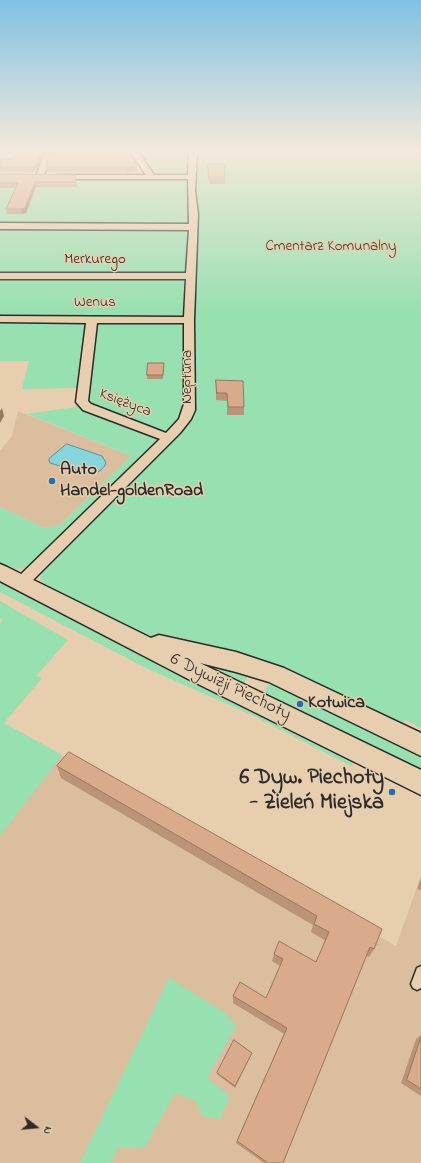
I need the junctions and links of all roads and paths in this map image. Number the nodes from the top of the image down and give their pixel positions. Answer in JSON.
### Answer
{"nodes":[{"id":1,"x":193,"y":204,"type":"edge"},
{"id":2,"x":0,"y":226,"type":"edge"},
{"id":3,"x":193,"y":227,"type":"junction"},
{"id":4,"x":0,"y":276,"type":"edge"},
{"id":5,"x":190,"y":276,"type":"junction"},
{"id":6,"x":0,"y":319,"type":"edge"},
{"id":7,"x":92,"y":319,"type":"junction"},
{"id":8,"x":189,"y":320,"type":"junction"},
{"id":9,"x":168,"y":438,"type":"junction"},
{"id":10,"x":0,"y":572,"type":"edge"},
{"id":11,"x":21,"y":583,"type":"junction"},
{"id":12,"x":126,"y":635,"type":"junction"},
{"id":13,"x":266,"y":671,"type":"junction"},
{"id":14,"x":251,"y":698,"type":"junction"},
{"id":15,"x":421,"y":745,"type":"edge"},
{"id":16,"x":421,"y":783,"type":"edge"},
{"id":17,"x":421,"y":972,"type":"edge"},
{"id":18,"x":416,"y":984,"type":"dead end"}],
"edges":[{"from":1,"to":3,"type":"street","name":"Neptuna"},
{"from":2,"to":3,"type":"street"},
{"from":3,"to":5,"type":"street","name":"Neptuna"},
{"from":4,"to":5,"type":"street","name":"Merkurego"},
{"from":5,"to":8,"type":"street","name":"Neptuna"},
{"from":6,"to":7,"type":"street","name":"Wenus"},
{"from":7,"to":8,"type":"street","name":"Wenus"},
{"from":7,"to":9,"type":"street","name":"Księżyca"},
{"from":8,"to":9,"type":"street","name":"Neptuna"},
{"from":9,"to":11,"type":"street","name":"Neptuna"},
{"from":10,"to":11,"type":"street","name":"6 Dywizji Piechoty"},
{"from":11,"to":12,"type":"street","name":"6 Dywizji Piechoty"},
{"from":12,"to":13,"type":"street","name":"6 Dywizji Piechoty"},
{"from":12,"to":14,"type":"street","name":"6 Dywizji Piechoty"},
{"from":13,"to":14,"type":"street"},
{"from":13,"to":15,"type":"street","name":"6 Dywizji Piechoty"},
{"from":14,"to":16,"type":"street","name":"6 Dywizji Piechoty"},
{"from":17,"to":18,"type":"lane"}]}
